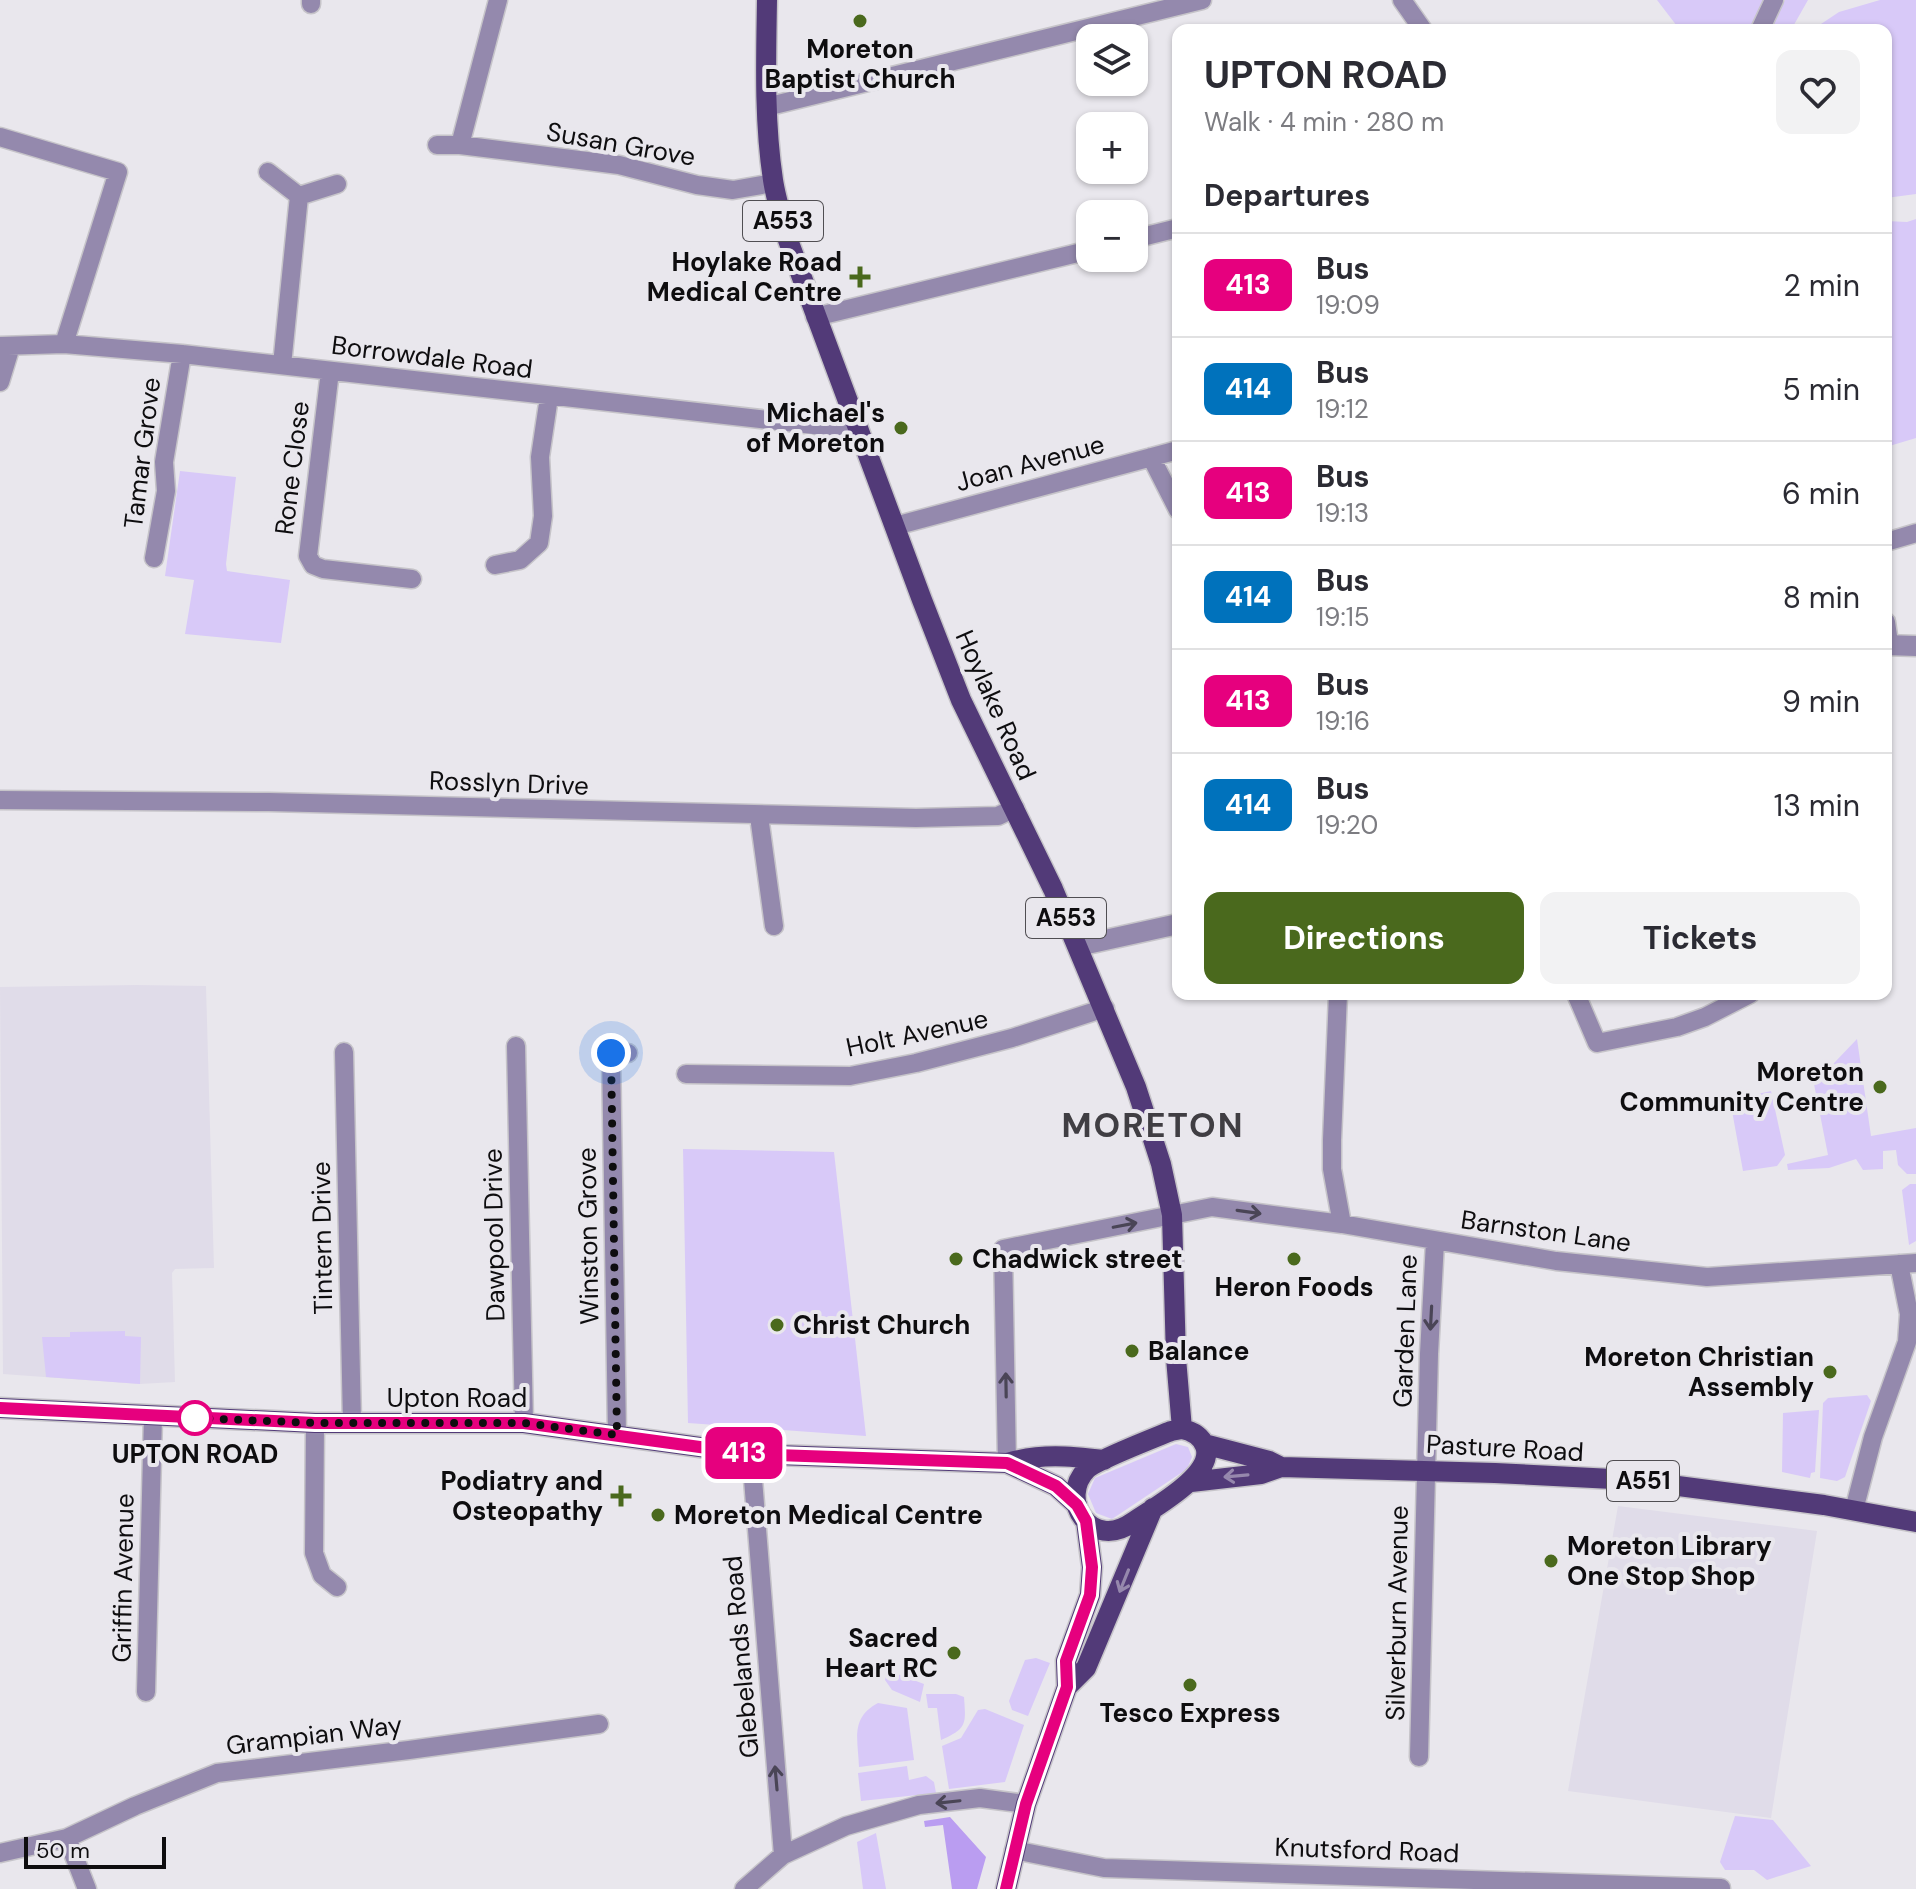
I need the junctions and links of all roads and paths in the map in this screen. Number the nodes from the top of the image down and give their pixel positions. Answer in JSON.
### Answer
{"nodes":[{"id":1,"x":498,"y":0,"type":"edge"},
{"id":2,"x":767,"y":0,"type":"edge"},
{"id":3,"x":1202,"y":0,"type":"edge"},
{"id":4,"x":1402,"y":0,"type":"edge"},
{"id":5,"x":1774,"y":0,"type":"edge"},
{"id":6,"x":1419,"y":24,"type":"edge"},
{"id":7,"x":1763,"y":24,"type":"edge"},
{"id":8,"x":766,"y":107,"type":"junction"},
{"id":9,"x":0,"y":137,"type":"edge"},
{"id":10,"x":437,"y":145,"type":"dead end"},
{"id":11,"x":460,"y":145,"type":"junction"},
{"id":12,"x":268,"y":172,"type":"dead end"},
{"id":13,"x":773,"y":183,"type":"junction"},
{"id":14,"x":337,"y":184,"type":"dead end"},
{"id":15,"x":299,"y":196,"type":"junction"},
{"id":16,"x":1172,"y":230,"type":"edge"},
{"id":17,"x":1148,"y":236,"type":"edge"},
{"id":18,"x":1076,"y":253,"type":"edge"},
{"id":19,"x":815,"y":317,"type":"junction"},
{"id":20,"x":64,"y":344,"type":"junction"},
{"id":21,"x":5,"y":346,"type":"edge"},
{"id":22,"x":182,"y":354,"type":"junction"},
{"id":23,"x":282,"y":365,"type":"junction"},
{"id":24,"x":330,"y":371,"type":"junction"},
{"id":25,"x":0,"y":382,"type":"edge"},
{"id":26,"x":549,"y":397,"type":"junction"},
{"id":27,"x":858,"y":430,"type":"junction"},
{"id":28,"x":1172,"y":452,"type":"edge"},
{"id":29,"x":1151,"y":457,"type":"junction"},
{"id":30,"x":1172,"y":498,"type":"edge"},
{"id":31,"x":895,"y":526,"type":"junction"},
{"id":32,"x":1916,"y":533,"type":"edge"},
{"id":33,"x":1892,"y":540,"type":"edge"},
{"id":34,"x":154,"y":558,"type":"dead end"},
{"id":35,"x":495,"y":565,"type":"dead end"},
{"id":36,"x":412,"y":579,"type":"dead end"},
{"id":37,"x":1892,"y":644,"type":"edge"},
{"id":38,"x":1916,"y":646,"type":"edge"},
{"id":39,"x":0,"y":800,"type":"edge"},
{"id":40,"x":1015,"y":808,"type":"junction"},
{"id":41,"x":759,"y":816,"type":"junction"},
{"id":42,"x":1172,"y":925,"type":"edge"},
{"id":43,"x":774,"y":926,"type":"dead end"},
{"id":44,"x":1078,"y":946,"type":"junction"},
{"id":45,"x":1338,"y":1000,"type":"edge"},
{"id":46,"x":1579,"y":1000,"type":"edge"},
{"id":47,"x":1736,"y":1000,"type":"edge"},
{"id":48,"x":1105,"y":1008,"type":"junction"},
{"id":49,"x":516,"y":1046,"type":"dead end"},
{"id":50,"x":344,"y":1052,"type":"dead end"},
{"id":51,"x":628,"y":1053,"type":"dead end"},
{"id":52,"x":686,"y":1074,"type":"dead end"},
{"id":53,"x":1172,"y":1215,"type":"junction"},
{"id":54,"x":1342,"y":1224,"type":"junction"},
{"id":55,"x":1435,"y":1242,"type":"junction"},
{"id":56,"x":1907,"y":1264,"type":"edge"},
{"id":57,"x":0,"y":1408,"type":"edge"},
{"id":58,"x":153,"y":1416,"type":"junction"},
{"id":59,"x":315,"y":1423,"type":"junction"},
{"id":60,"x":352,"y":1423,"type":"junction"},
{"id":61,"x":524,"y":1423,"type":"junction"},
{"id":62,"x":1182,"y":1429,"type":"junction"},
{"id":63,"x":617,"y":1435,"type":"junction"},
{"id":64,"x":1204,"y":1444,"type":"junction"},
{"id":65,"x":751,"y":1454,"type":"junction"},
{"id":66,"x":1104,"y":1460,"type":"junction"},
{"id":67,"x":1007,"y":1463,"type":"junction"},
{"id":68,"x":1281,"y":1467,"type":"junction"},
{"id":69,"x":1426,"y":1471,"type":"junction"},
{"id":70,"x":1191,"y":1482,"type":"junction"},
{"id":71,"x":1153,"y":1508,"type":"junction"},
{"id":72,"x":1854,"y":1510,"type":"junction"},
{"id":73,"x":1082,"y":1513,"type":"junction"},
{"id":74,"x":1916,"y":1522,"type":"edge"},
{"id":75,"x":337,"y":1587,"type":"dead end"},
{"id":76,"x":1067,"y":1687,"type":"junction"},
{"id":77,"x":146,"y":1692,"type":"dead end"},
{"id":78,"x":599,"y":1724,"type":"dead end"},
{"id":79,"x":1419,"y":1757,"type":"dead end"},
{"id":80,"x":1026,"y":1804,"type":"junction"},
{"id":81,"x":67,"y":1838,"type":"junction"},
{"id":82,"x":1014,"y":1850,"type":"junction"},
{"id":83,"x":0,"y":1853,"type":"edge"},
{"id":84,"x":783,"y":1855,"type":"junction"},
{"id":85,"x":1721,"y":1888,"type":"edge"},
{"id":86,"x":87,"y":1889,"type":"edge"},
{"id":87,"x":744,"y":1889,"type":"edge"},
{"id":88,"x":1006,"y":1889,"type":"edge"}],
"edges":[{"from":1,"to":11,"type":"street"},
{"from":2,"to":8,"type":"main road","name":"Hoylake Road","number":"A553"},
{"from":3,"to":8,"type":"street"},
{"from":4,"to":6,"type":"street"},
{"from":5,"to":7,"type":"street"},
{"from":8,"to":13,"type":"main road","name":"Hoylake Road","number":"A553"},
{"from":9,"to":20,"type":"street"},
{"from":10,"to":11,"type":"street","name":"Susan Grove"},
{"from":11,"to":13,"type":"street","name":"Susan Grove"},
{"from":12,"to":15,"type":"street"},
{"from":13,"to":19,"type":"main road","name":"Hoylake Road","number":"A553"},
{"from":14,"to":15,"type":"street"},
{"from":15,"to":23,"type":"street"},
{"from":16,"to":17,"type":"street"},
{"from":18,"to":19,"type":"street"},
{"from":19,"to":27,"type":"main road","name":"Hoylake Road","number":"A553"},
{"from":20,"to":21,"type":"street","name":"Borrowdale Road"},
{"from":20,"to":22,"type":"street","name":"Borrowdale Road"},
{"from":21,"to":25,"type":"street"},
{"from":22,"to":23,"type":"street","name":"Borrowdale Road"},
{"from":22,"to":34,"type":"street","name":"Tamar Grove"},
{"from":23,"to":24,"type":"street","name":"Borrowdale Road"},
{"from":24,"to":26,"type":"street","name":"Borrowdale Road"},
{"from":24,"to":36,"type":"street","name":"Rone Close"},
{"from":26,"to":27,"type":"street","name":"Borrowdale Road"},
{"from":26,"to":35,"type":"street"},
{"from":27,"to":31,"type":"main road","name":"Hoylake Road","number":"A553"},
{"from":28,"to":29,"type":"street","name":"Joan Avenue"},
{"from":29,"to":30,"type":"street"},
{"from":29,"to":31,"type":"street","name":"Joan Avenue"},
{"from":31,"to":40,"type":"main road","name":"Hoylake Road","number":"A553"},
{"from":32,"to":33,"type":"street"},
{"from":37,"to":38,"type":"street"},
{"from":39,"to":41,"type":"street","name":"Rosslyn Drive"},
{"from":40,"to":41,"type":"street","name":"Rosslyn Drive"},
{"from":40,"to":44,"type":"main road","name":"Hoylake Road","number":"A553"},
{"from":41,"to":43,"type":"street"},
{"from":42,"to":44,"type":"street"},
{"from":44,"to":48,"type":"main road","name":"Hoylake Road","number":"A553"},
{"from":45,"to":54,"type":"street"},
{"from":46,"to":47,"type":"street"},
{"from":48,"to":52,"type":"street","name":"Holt Avenue"},
{"from":48,"to":53,"type":"main road","name":"Hoylake Road","number":"A553"},
{"from":49,"to":61,"type":"street","name":"Dawpool Drive"},
{"from":50,"to":60,"type":"street","name":"Tintern Drive"},
{"from":51,"to":63,"type":"street","name":"Winston Grove"},
{"from":53,"to":54,"type":"street","name":"Barnston Lane","one_way":true},
{"from":53,"to":62,"type":"main road","name":"Hoylake Road","number":"A553"},
{"from":67,"to":53,"type":"street","one_way":true},
{"from":54,"to":55,"type":"street","name":"Barnston Lane"},
{"from":55,"to":56,"type":"street","name":"Barnston Lane"},
{"from":55,"to":69,"type":"street","name":"Garden Lane","one_way":true},
{"from":56,"to":72,"type":"street"},
{"from":57,"to":58,"type":"main road","name":"Upton Road"},
{"from":58,"to":59,"type":"main road","name":"Upton Road"},
{"from":58,"to":77,"type":"street","name":"Griffin Avenue"},
{"from":59,"to":60,"type":"main road","name":"Upton Road"},
{"from":59,"to":75,"type":"street"},
{"from":60,"to":61,"type":"main road","name":"Upton Road"},
{"from":61,"to":63,"type":"main road","name":"Upton Road"},
{"from":62,"to":64,"type":"main road","name":"Pasture Road"},
{"from":62,"to":66,"type":"main road"},
{"from":63,"to":65,"type":"main road","name":"Upton Road"},
{"from":64,"to":68,"type":"main road","name":"Pasture Road","number":"A551"},
{"from":64,"to":70,"type":"main road"},
{"from":65,"to":67,"type":"main road","name":"Upton Road"},
{"from":84,"to":65,"type":"street","name":"Glebelands Road","one_way":true},
{"from":66,"to":67,"type":"main road","name":"Upton Road"},
{"from":66,"to":73,"type":"main road"},
{"from":67,"to":73,"type":"main road","name":"Upton Road"},
{"from":68,"to":69,"type":"main road","name":"Pasture Road","number":"A551"},
{"from":68,"to":70,"type":"main road","name":"Pasture Road","number":"A551","one_way":true},
{"from":69,"to":72,"type":"main road","name":"Pasture Road","number":"A551"},
{"from":69,"to":79,"type":"street","name":"Silverburn Avenue"},
{"from":70,"to":71,"type":"main road"},
{"from":71,"to":73,"type":"main road"},
{"from":71,"to":76,"type":"main road","one_way":true},
{"from":72,"to":74,"type":"main road","name":"Pasture Road","number":"A551"},
{"from":73,"to":76,"type":"main road"},
{"from":76,"to":80,"type":"main road"},
{"from":78,"to":81,"type":"street","name":"Grampian Way"},
{"from":80,"to":82,"type":"main road"},
{"from":80,"to":84,"type":"street","one_way":true},
{"from":81,"to":83,"type":"street","name":"Grampian Way"},
{"from":81,"to":86,"type":"street"},
{"from":82,"to":85,"type":"street","name":"Knutsford Road"},
{"from":82,"to":88,"type":"main road"},
{"from":84,"to":87,"type":"street"}]}
